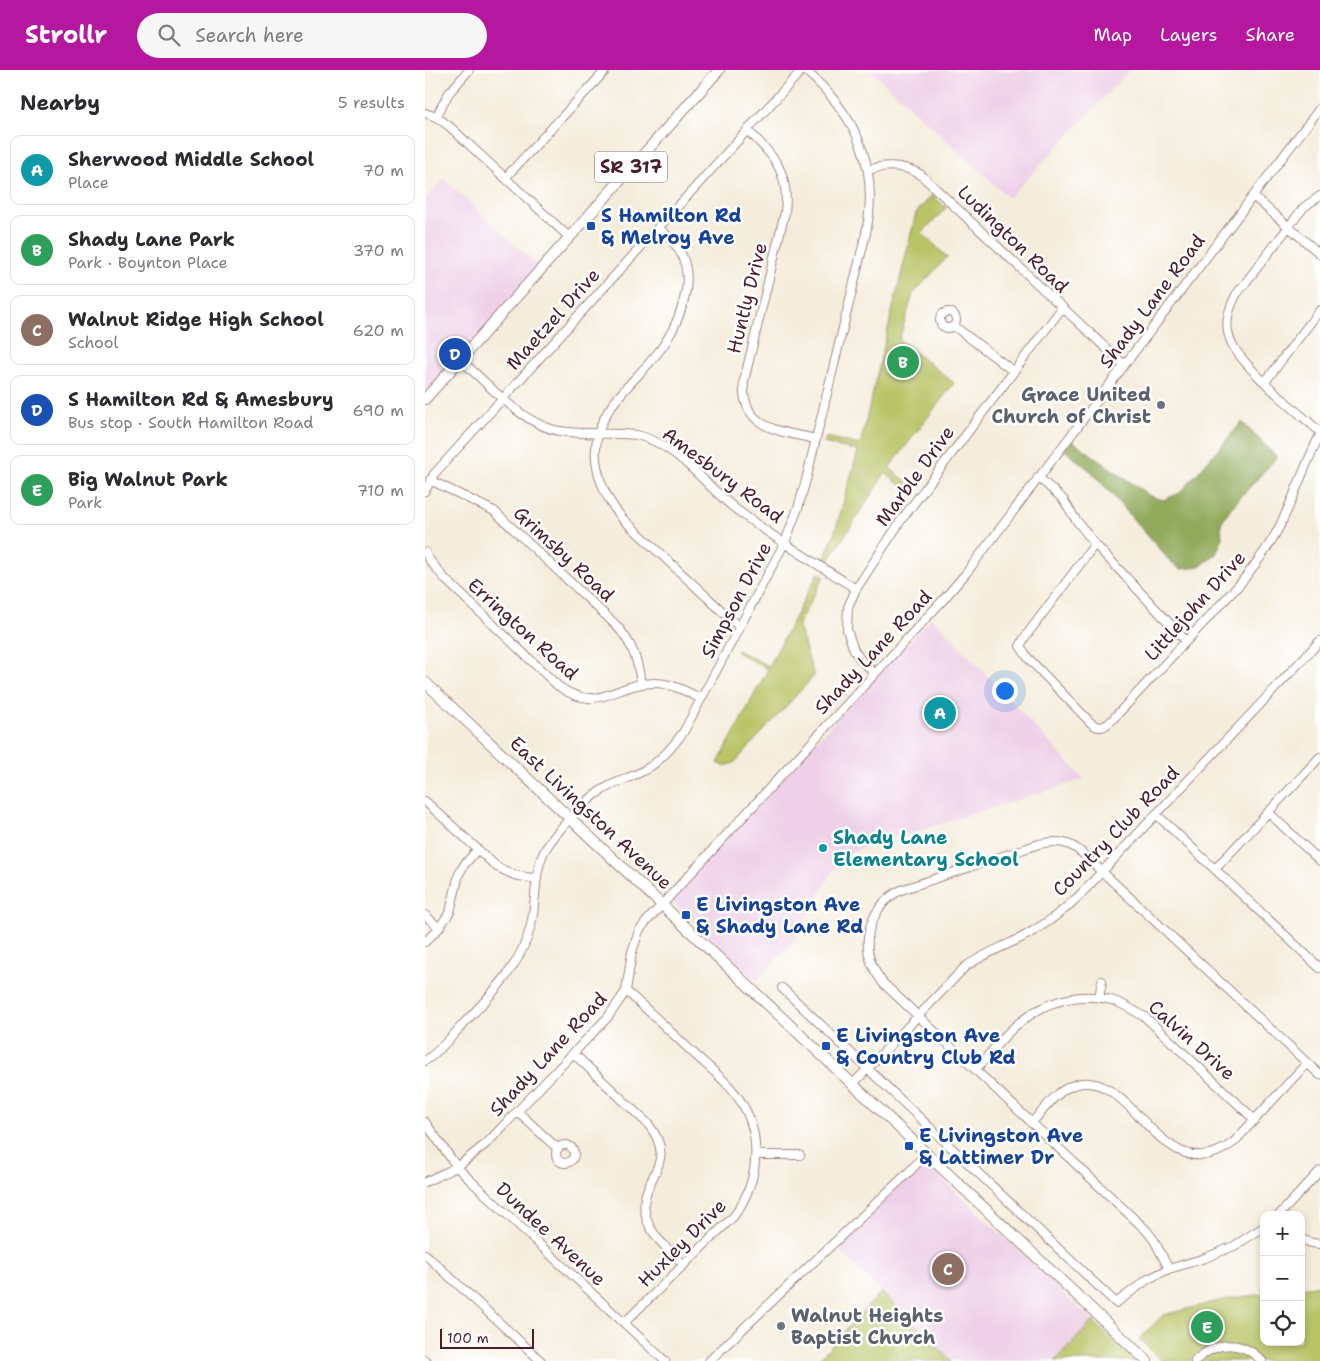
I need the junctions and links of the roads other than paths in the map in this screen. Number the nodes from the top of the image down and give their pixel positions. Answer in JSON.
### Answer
{"nodes":[{"id":1,"x":469,"y":70,"type":"edge"},
{"id":2,"x":606,"y":70,"type":"edge"},
{"id":3,"x":719,"y":70,"type":"edge"},
{"id":4,"x":804,"y":70,"type":"edge"},
{"id":5,"x":1320,"y":108,"type":"edge"},
{"id":6,"x":425,"y":113,"type":"edge"},
{"id":7,"x":436,"y":117,"type":"junction"},
{"id":8,"x":747,"y":130,"type":"junction"},
{"id":9,"x":868,"y":170,"type":"junction"},
{"id":10,"x":505,"y":178,"type":"junction"},
{"id":11,"x":1253,"y":196,"type":"junction"},
{"id":12,"x":1320,"y":196,"type":"edge"},
{"id":13,"x":659,"y":227,"type":"junction"},
{"id":14,"x":1289,"y":227,"type":"junction"},
{"id":15,"x":569,"y":237,"type":"junction"},
{"id":16,"x":1320,"y":254,"type":"edge"},
{"id":17,"x":1062,"y":308,"type":"junction"},
{"id":18,"x":1320,"y":310,"type":"edge"},
{"id":19,"x":955,"y":326,"type":"dead end"},
{"id":20,"x":461,"y":360,"type":"junction"},
{"id":21,"x":1124,"y":365,"type":"junction"},
{"id":22,"x":1013,"y":371,"type":"junction"},
{"id":23,"x":1265,"y":382,"type":"junction"},
{"id":24,"x":504,"y":398,"type":"junction"},
{"id":25,"x":425,"y":400,"type":"edge"},
{"id":26,"x":598,"y":433,"type":"junction"},
{"id":27,"x":1320,"y":434,"type":"edge"},
{"id":28,"x":816,"y":439,"type":"junction"},
{"id":29,"x":1039,"y":477,"type":"junction"},
{"id":30,"x":430,"y":480,"type":"junction"},
{"id":31,"x":425,"y":491,"type":"edge"},
{"id":32,"x":785,"y":542,"type":"junction"},
{"id":33,"x":1095,"y":544,"type":"junction"},
{"id":34,"x":425,"y":552,"type":"edge"},
{"id":35,"x":856,"y":589,"type":"junction"},
{"id":36,"x":739,"y":627,"type":"junction"},
{"id":37,"x":1187,"y":641,"type":"junction"},
{"id":38,"x":1320,"y":641,"type":"edge"},
{"id":39,"x":875,"y":674,"type":"junction"},
{"id":40,"x":425,"y":682,"type":"edge"},
{"id":41,"x":641,"y":684,"type":"junction"},
{"id":42,"x":701,"y":698,"type":"junction"},
{"id":43,"x":1320,"y":757,"type":"edge"},
{"id":44,"x":425,"y":801,"type":"edge"},
{"id":45,"x":1268,"y":812,"type":"junction"},
{"id":46,"x":1156,"y":814,"type":"junction"},
{"id":47,"x":571,"y":819,"type":"junction"},
{"id":48,"x":477,"y":850,"type":"junction"},
{"id":49,"x":1320,"y":861,"type":"edge"},
{"id":50,"x":1215,"y":869,"type":"junction"},
{"id":51,"x":1102,"y":871,"type":"junction"},
{"id":52,"x":537,"y":879,"type":"junction"},
{"id":53,"x":661,"y":904,"type":"junction"},
{"id":54,"x":425,"y":914,"type":"edge"},
{"id":55,"x":439,"y":928,"type":"junction"},
{"id":56,"x":425,"y":942,"type":"edge"},
{"id":57,"x":1320,"y":968,"type":"edge"},
{"id":58,"x":1102,"y":980,"type":"dead end"},
{"id":59,"x":782,"y":988,"type":"dead end"},
{"id":60,"x":627,"y":991,"type":"junction"},
{"id":61,"x":1099,"y":998,"type":"junction"},
{"id":62,"x":919,"y":1015,"type":"junction"},
{"id":63,"x":573,"y":1053,"type":"junction"},
{"id":64,"x":425,"y":1061,"type":"edge"},
{"id":65,"x":1307,"y":1063,"type":"junction"},
{"id":66,"x":867,"y":1069,"type":"junction"},
{"id":67,"x":976,"y":1069,"type":"junction"},
{"id":68,"x":1320,"y":1075,"type":"edge"},
{"id":69,"x":853,"y":1084,"type":"junction"},
{"id":70,"x":518,"y":1112,"type":"junction"},
{"id":71,"x":1255,"y":1120,"type":"junction"},
{"id":72,"x":425,"y":1122,"type":"edge"},
{"id":73,"x":1031,"y":1123,"type":"junction"},
{"id":74,"x":558,"y":1148,"type":"dead end"},
{"id":75,"x":925,"y":1153,"type":"junction"},
{"id":76,"x":756,"y":1155,"type":"junction"},
{"id":77,"x":799,"y":1155,"type":"dead end"},
{"id":78,"x":457,"y":1167,"type":"junction"},
{"id":79,"x":1320,"y":1172,"type":"edge"},
{"id":80,"x":425,"y":1182,"type":"edge"},
{"id":81,"x":1283,"y":1211,"type":"edge"},
{"id":82,"x":1260,"y":1229,"type":"edge"},
{"id":83,"x":1305,"y":1241,"type":"edge"},
{"id":84,"x":1320,"y":1244,"type":"edge"},
{"id":85,"x":425,"y":1254,"type":"edge"},
{"id":86,"x":684,"y":1265,"type":"junction"},
{"id":87,"x":1169,"y":1269,"type":"junction"},
{"id":88,"x":624,"y":1323,"type":"junction"},
{"id":89,"x":541,"y":1361,"type":"edge"},
{"id":90,"x":665,"y":1361,"type":"edge"},
{"id":91,"x":709,"y":1361,"type":"edge"},
{"id":92,"x":1147,"y":1361,"type":"edge"},
{"id":93,"x":1195,"y":1361,"type":"edge"},
{"id":94,"x":1261,"y":1361,"type":"edge"}],
"edges":[{"from":1,"to":7,"type":"street"},
{"from":2,"to":10,"type":"street"},
{"from":3,"to":15,"type":"main road","number":"SR 317"},
{"from":4,"to":8,"type":"street","name":"Maetzel Drive"},
{"from":4,"to":9,"type":"street","name":"Simpson Drive"},
{"from":5,"to":11,"type":"street","name":"Shady Lane Road"},
{"from":6,"to":7,"type":"street"},
{"from":7,"to":10,"type":"street"},
{"from":8,"to":13,"type":"street","name":"Maetzel Drive"},
{"from":8,"to":28,"type":"street","name":"Huntly Drive"},
{"from":9,"to":17,"type":"street","name":"Ludington Road"},
{"from":9,"to":28,"type":"street","name":"Simpson Drive"},
{"from":10,"to":15,"type":"street"},
{"from":11,"to":14,"type":"street"},
{"from":11,"to":21,"type":"street","name":"Shady Lane Road"},
{"from":12,"to":14,"type":"street"},
{"from":13,"to":24,"type":"street","name":"Maetzel Drive"},
{"from":13,"to":26,"type":"street"},
{"from":14,"to":16,"type":"street"},
{"from":14,"to":23,"type":"street"},
{"from":15,"to":20,"type":"main road","number":"SR 317"},
{"from":17,"to":21,"type":"street","name":"Ludington Road"},
{"from":17,"to":22,"type":"street","name":"Marble Drive"},
{"from":18,"to":23,"type":"street"},
{"from":19,"to":22,"type":"street"},
{"from":20,"to":24,"type":"street","name":"Amesbury Road"},
{"from":20,"to":25,"type":"main road","number":"SR 317"},
{"from":21,"to":29,"type":"street","name":"Shady Lane Road"},
{"from":22,"to":35,"type":"street","name":"Marble Drive"},
{"from":23,"to":27,"type":"street"},
{"from":24,"to":26,"type":"street","name":"Amesbury Road"},
{"from":24,"to":30,"type":"street","name":"Maetzel Drive"},
{"from":26,"to":32,"type":"street","name":"Amesbury Road"},
{"from":26,"to":36,"type":"street"},
{"from":27,"to":37,"type":"street","name":"Littlejohn Drive"},
{"from":28,"to":32,"type":"street","name":"Simpson Drive"},
{"from":29,"to":33,"type":"street"},
{"from":29,"to":39,"type":"street","name":"Shady Lane Road"},
{"from":30,"to":31,"type":"street"},
{"from":30,"to":41,"type":"street","name":"Grimsby Road"},
{"from":32,"to":35,"type":"street","name":"Amesbury Road"},
{"from":32,"to":36,"type":"street","name":"Simpson Drive"},
{"from":33,"to":37,"type":"street"},
{"from":33,"to":37,"type":"street","name":"Littlejohn Drive"},
{"from":34,"to":41,"type":"street","name":"Errington Road"},
{"from":35,"to":39,"type":"street","name":"Marble Drive"},
{"from":36,"to":42,"type":"street","name":"Simpson Drive"},
{"from":38,"to":46,"type":"street","name":"Country Club Road"},
{"from":39,"to":53,"type":"street","name":"Shady Lane Road"},
{"from":40,"to":47,"type":"main road","name":"East Livingston Avenue"},
{"from":41,"to":42,"type":"street","name":"Errington Road"},
{"from":42,"to":47,"type":"street","name":"Simpson Drive"},
{"from":43,"to":45,"type":"street"},
{"from":44,"to":48,"type":"street"},
{"from":45,"to":49,"type":"street"},
{"from":45,"to":50,"type":"street"},
{"from":46,"to":50,"type":"street"},
{"from":46,"to":51,"type":"street","name":"Country Club Road"},
{"from":47,"to":52,"type":"street","name":"Simpson Drive"},
{"from":47,"to":53,"type":"main road","name":"East Livingston Avenue"},
{"from":48,"to":52,"type":"street"},
{"from":48,"to":55,"type":"street"},
{"from":50,"to":57,"type":"street"},
{"from":51,"to":62,"type":"street","name":"Country Club Road"},
{"from":51,"to":62,"type":"street"},
{"from":51,"to":65,"type":"street"},
{"from":52,"to":64,"type":"street","name":"Simpson Drive"},
{"from":53,"to":60,"type":"street","name":"Shady Lane Road"},
{"from":53,"to":69,"type":"main road","name":"East Livingston Avenue"},
{"from":54,"to":55,"type":"street"},
{"from":55,"to":56,"type":"street"},
{"from":58,"to":61,"type":"street"},
{"from":59,"to":66,"type":"street"},
{"from":60,"to":63,"type":"street","name":"Shady Lane Road"},
{"from":60,"to":76,"type":"street","name":"Huxley Drive"},
{"from":61,"to":67,"type":"street","name":"Calvin Drive"},
{"from":61,"to":71,"type":"street","name":"Calvin Drive"},
{"from":62,"to":66,"type":"street","name":"Country Club Road"},
{"from":62,"to":67,"type":"street"},
{"from":63,"to":70,"type":"street","name":"Shady Lane Road"},
{"from":63,"to":86,"type":"street"},
{"from":65,"to":68,"type":"street"},
{"from":65,"to":71,"type":"street"},
{"from":66,"to":69,"type":"street","name":"Country Club Road"},
{"from":66,"to":87,"type":"street"},
{"from":67,"to":73,"type":"street"},
{"from":69,"to":75,"type":"main road","name":"East Livingston Avenue"},
{"from":70,"to":74,"type":"street"},
{"from":70,"to":78,"type":"street","name":"Shady Lane Road"},
{"from":71,"to":73,"type":"street"},
{"from":72,"to":78,"type":"street","name":"Dundee Avenue"},
{"from":73,"to":87,"type":"street"},
{"from":75,"to":91,"type":"street"},
{"from":75,"to":92,"type":"main road","name":"East Livingston Avenue"},
{"from":76,"to":77,"type":"street"},
{"from":76,"to":86,"type":"street","name":"Huxley Drive"},
{"from":78,"to":80,"type":"street","name":"Shady Lane Road"},
{"from":78,"to":88,"type":"street","name":"Dundee Avenue"},
{"from":79,"to":81,"type":"street"},
{"from":82,"to":87,"type":"street"},
{"from":83,"to":84,"type":"street"},
{"from":85,"to":89,"type":"street"},
{"from":86,"to":88,"type":"street","name":"Huxley Drive"},
{"from":88,"to":90,"type":"street","name":"Dundee Avenue"},
{"from":93,"to":94,"type":"street"}]}
